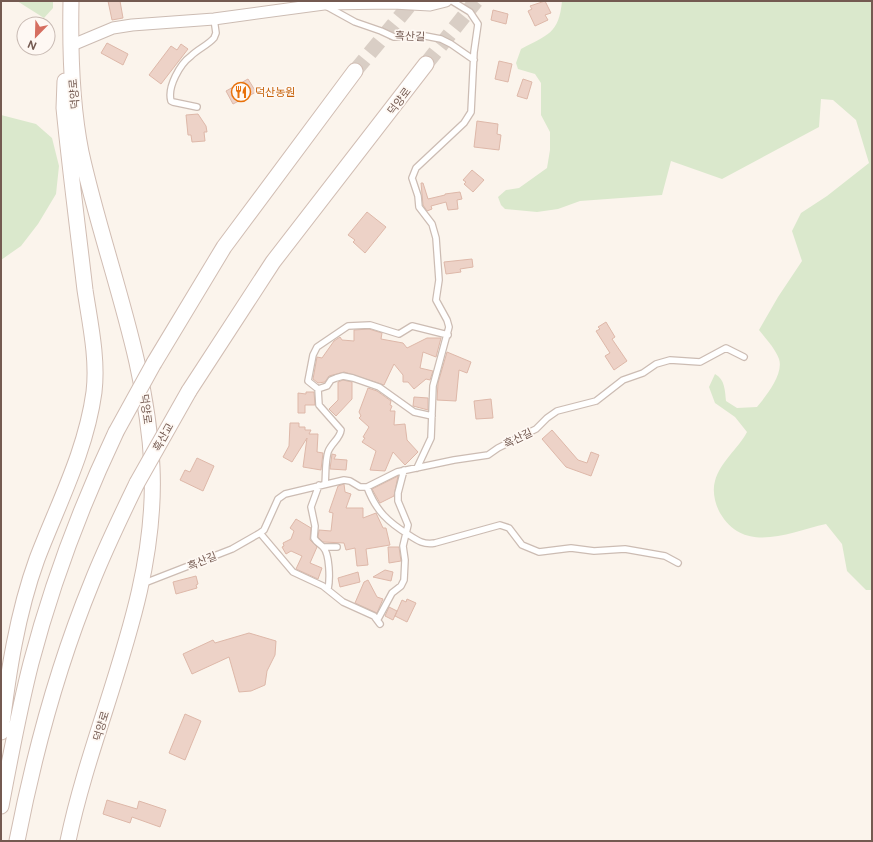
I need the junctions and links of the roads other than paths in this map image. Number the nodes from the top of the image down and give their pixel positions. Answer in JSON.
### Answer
{"nodes":[{"id":1,"x":71,"y":1,"type":"edge"},
{"id":2,"x":446,"y":1,"type":"edge"},
{"id":3,"x":452,"y":1,"type":"edge"},
{"id":4,"x":324,"y":4,"type":"junction"},
{"id":5,"x":214,"y":19,"type":"junction"},
{"id":6,"x":70,"y":51,"type":"junction"},
{"id":7,"x":474,"y":60,"type":"junction"},
{"id":8,"x":426,"y":64,"type":"tunnel mouth"},
{"id":9,"x":355,"y":71,"type":"tunnel mouth"},
{"id":10,"x":197,"y":106,"type":"dead end"},
{"id":11,"x":448,"y":335,"type":"junction"},
{"id":12,"x":744,"y":357,"type":"dead end"},
{"id":13,"x":318,"y":389,"type":"junction"},
{"id":14,"x":189,"y":390,"type":"joint"},
{"id":15,"x":432,"y":416,"type":"junction"},
{"id":16,"x":417,"y":468,"type":"junction"},
{"id":17,"x":404,"y":470,"type":"junction"},
{"id":18,"x":322,"y":485,"type":"junction"},
{"id":19,"x":367,"y":487,"type":"junction"},
{"id":20,"x":260,"y":533,"type":"junction"},
{"id":21,"x":407,"y":534,"type":"junction"},
{"id":22,"x":324,"y":547,"type":"junction"},
{"id":23,"x":337,"y":547,"type":"dead end"},
{"id":24,"x":678,"y":563,"type":"dead end"},
{"id":25,"x":141,"y":585,"type":"junction"},
{"id":26,"x":328,"y":589,"type":"junction"},
{"id":27,"x":1,"y":732,"type":"edge"},
{"id":28,"x":1,"y":806,"type":"edge"},
{"id":29,"x":17,"y":841,"type":"edge"},
{"id":30,"x":68,"y":841,"type":"edge"}],
"edges":[{"from":1,"to":6,"type":"main road","name":"덕양로"},
{"from":2,"to":4,"type":"street"},
{"from":3,"to":7,"type":"lane"},
{"from":4,"to":5,"type":"street"},
{"from":4,"to":7,"type":"lane","name":"흑산길"},
{"from":5,"to":6,"type":"street"},
{"from":5,"to":10,"type":"lane"},
{"from":6,"to":25,"type":"main road","name":"덕양로"},
{"from":6,"to":27,"type":"main road"},
{"from":7,"to":11,"type":"lane"},
{"from":8,"to":14,"type":"main road","name":"덕양로"},
{"from":9,"to":28,"type":"main road","bridge":true},
{"from":11,"to":13,"type":"lane"},
{"from":11,"to":15,"type":"lane"},
{"from":12,"to":16,"type":"lane","name":"흑산길"},
{"from":13,"to":15,"type":"lane"},
{"from":13,"to":18,"type":"lane"},
{"from":14,"to":29,"type":"main road","name":"흑산교","bridge":true},
{"from":15,"to":16,"type":"lane"},
{"from":16,"to":17,"type":"lane","name":"흑산길"},
{"from":17,"to":19,"type":"lane","name":"흑산길"},
{"from":17,"to":21,"type":"lane"},
{"from":18,"to":19,"type":"lane","name":"흑산길"},
{"from":18,"to":20,"type":"lane","name":"흑산길"},
{"from":18,"to":22,"type":"lane"},
{"from":19,"to":21,"type":"lane"},
{"from":20,"to":25,"type":"lane","name":"흑산길"},
{"from":20,"to":26,"type":"lane"},
{"from":21,"to":24,"type":"lane"},
{"from":21,"to":26,"type":"lane"},
{"from":22,"to":23,"type":"lane"},
{"from":22,"to":26,"type":"lane"},
{"from":25,"to":30,"type":"main road","name":"덕양로"}]}
